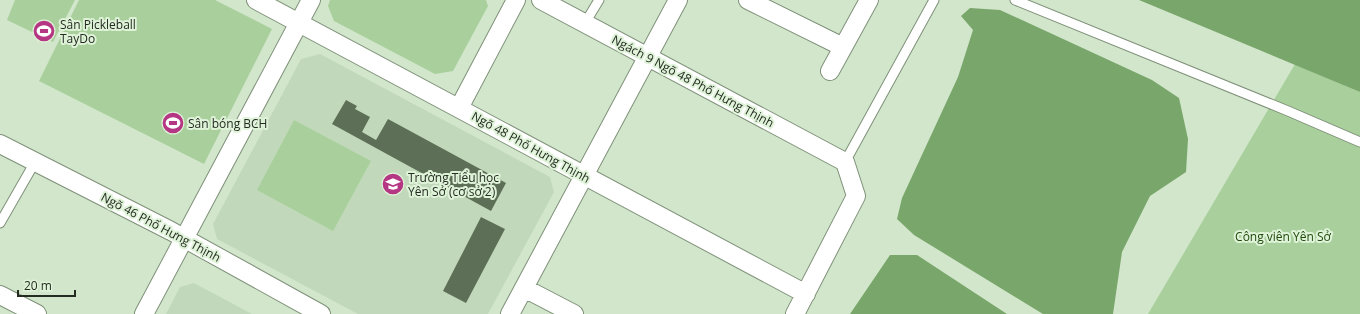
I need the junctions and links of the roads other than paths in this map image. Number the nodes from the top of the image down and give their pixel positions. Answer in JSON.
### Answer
{"nodes":[{"id":1,"x":256,"y":0,"type":"edge"},
{"id":2,"x":311,"y":0,"type":"edge"},
{"id":3,"x":516,"y":0,"type":"edge"},
{"id":4,"x":541,"y":0,"type":"edge"},
{"id":5,"x":599,"y":0,"type":"edge"},
{"id":6,"x":678,"y":0,"type":"edge"},
{"id":7,"x":748,"y":0,"type":"edge"},
{"id":8,"x":869,"y":0,"type":"edge"},
{"id":9,"x":934,"y":0,"type":"edge"},
{"id":10,"x":1015,"y":0,"type":"edge"},
{"id":11,"x":299,"y":22,"type":"junction"},
{"id":12,"x":585,"y":23,"type":"junction"},
{"id":13,"x":843,"y":47,"type":"junction"},
{"id":14,"x":648,"y":56,"type":"junction"},
{"id":15,"x":830,"y":71,"type":"dead end"},
{"id":16,"x":459,"y":108,"type":"junction"},
{"id":17,"x":1360,"y":142,"type":"edge"},
{"id":18,"x":0,"y":144,"type":"edge"},
{"id":19,"x":35,"y":162,"type":"junction"},
{"id":20,"x":845,"y":162,"type":"junction"},
{"id":21,"x":584,"y":176,"type":"junction"},
{"id":22,"x":0,"y":223,"type":"edge"},
{"id":23,"x":183,"y":238,"type":"junction"},
{"id":24,"x":524,"y":288,"type":"junction"},
{"id":25,"x":806,"y":294,"type":"junction"},
{"id":26,"x":0,"y":295,"type":"edge"},
{"id":27,"x":36,"y":314,"type":"edge"},
{"id":28,"x":144,"y":314,"type":"edge"},
{"id":29,"x":321,"y":314,"type":"edge"},
{"id":30,"x":510,"y":314,"type":"edge"},
{"id":31,"x":574,"y":314,"type":"edge"},
{"id":32,"x":795,"y":314,"type":"edge"}],
"edges":[{"from":1,"to":11,"type":"street","name":"Ngõ 48 Phố Hưng Thịnh"},
{"from":2,"to":11,"type":"street"},
{"from":3,"to":16,"type":"street"},
{"from":4,"to":12,"type":"street","name":"Ngách 9 Ngõ 48 Phố Hưng Thịnh"},
{"from":5,"to":12,"type":"lane"},
{"from":6,"to":14,"type":"street"},
{"from":7,"to":13,"type":"street"},
{"from":8,"to":13,"type":"street"},
{"from":9,"to":20,"type":"lane"},
{"from":10,"to":17,"type":"lane"},
{"from":11,"to":16,"type":"street","name":"Ngõ 48 Phố Hưng Thịnh"},
{"from":11,"to":23,"type":"street"},
{"from":12,"to":14,"type":"street","name":"Ngách 9 Ngõ 48 Phố Hưng Thịnh"},
{"from":13,"to":15,"type":"street"},
{"from":14,"to":20,"type":"street","name":"Ngách 9 Ngõ 48 Phố Hưng Thịnh"},
{"from":14,"to":21,"type":"street"},
{"from":16,"to":21,"type":"street","name":"Ngõ 48 Phố Hưng Thịnh"},
{"from":18,"to":19,"type":"street","name":"Ngõ 46 Phố Hưng Thịnh"},
{"from":19,"to":22,"type":"lane"},
{"from":19,"to":23,"type":"street","name":"Ngõ 46 Phố Hưng Thịnh"},
{"from":20,"to":25,"type":"street"},
{"from":21,"to":24,"type":"street"},
{"from":21,"to":25,"type":"street","name":"Ngõ 48 Phố Hưng Thịnh"},
{"from":23,"to":28,"type":"street"},
{"from":23,"to":29,"type":"street","name":"Ngõ 46 Phố Hưng Thịnh"},
{"from":24,"to":30,"type":"street"},
{"from":24,"to":31,"type":"street"},
{"from":25,"to":32,"type":"street"},
{"from":26,"to":27,"type":"street"}]}
